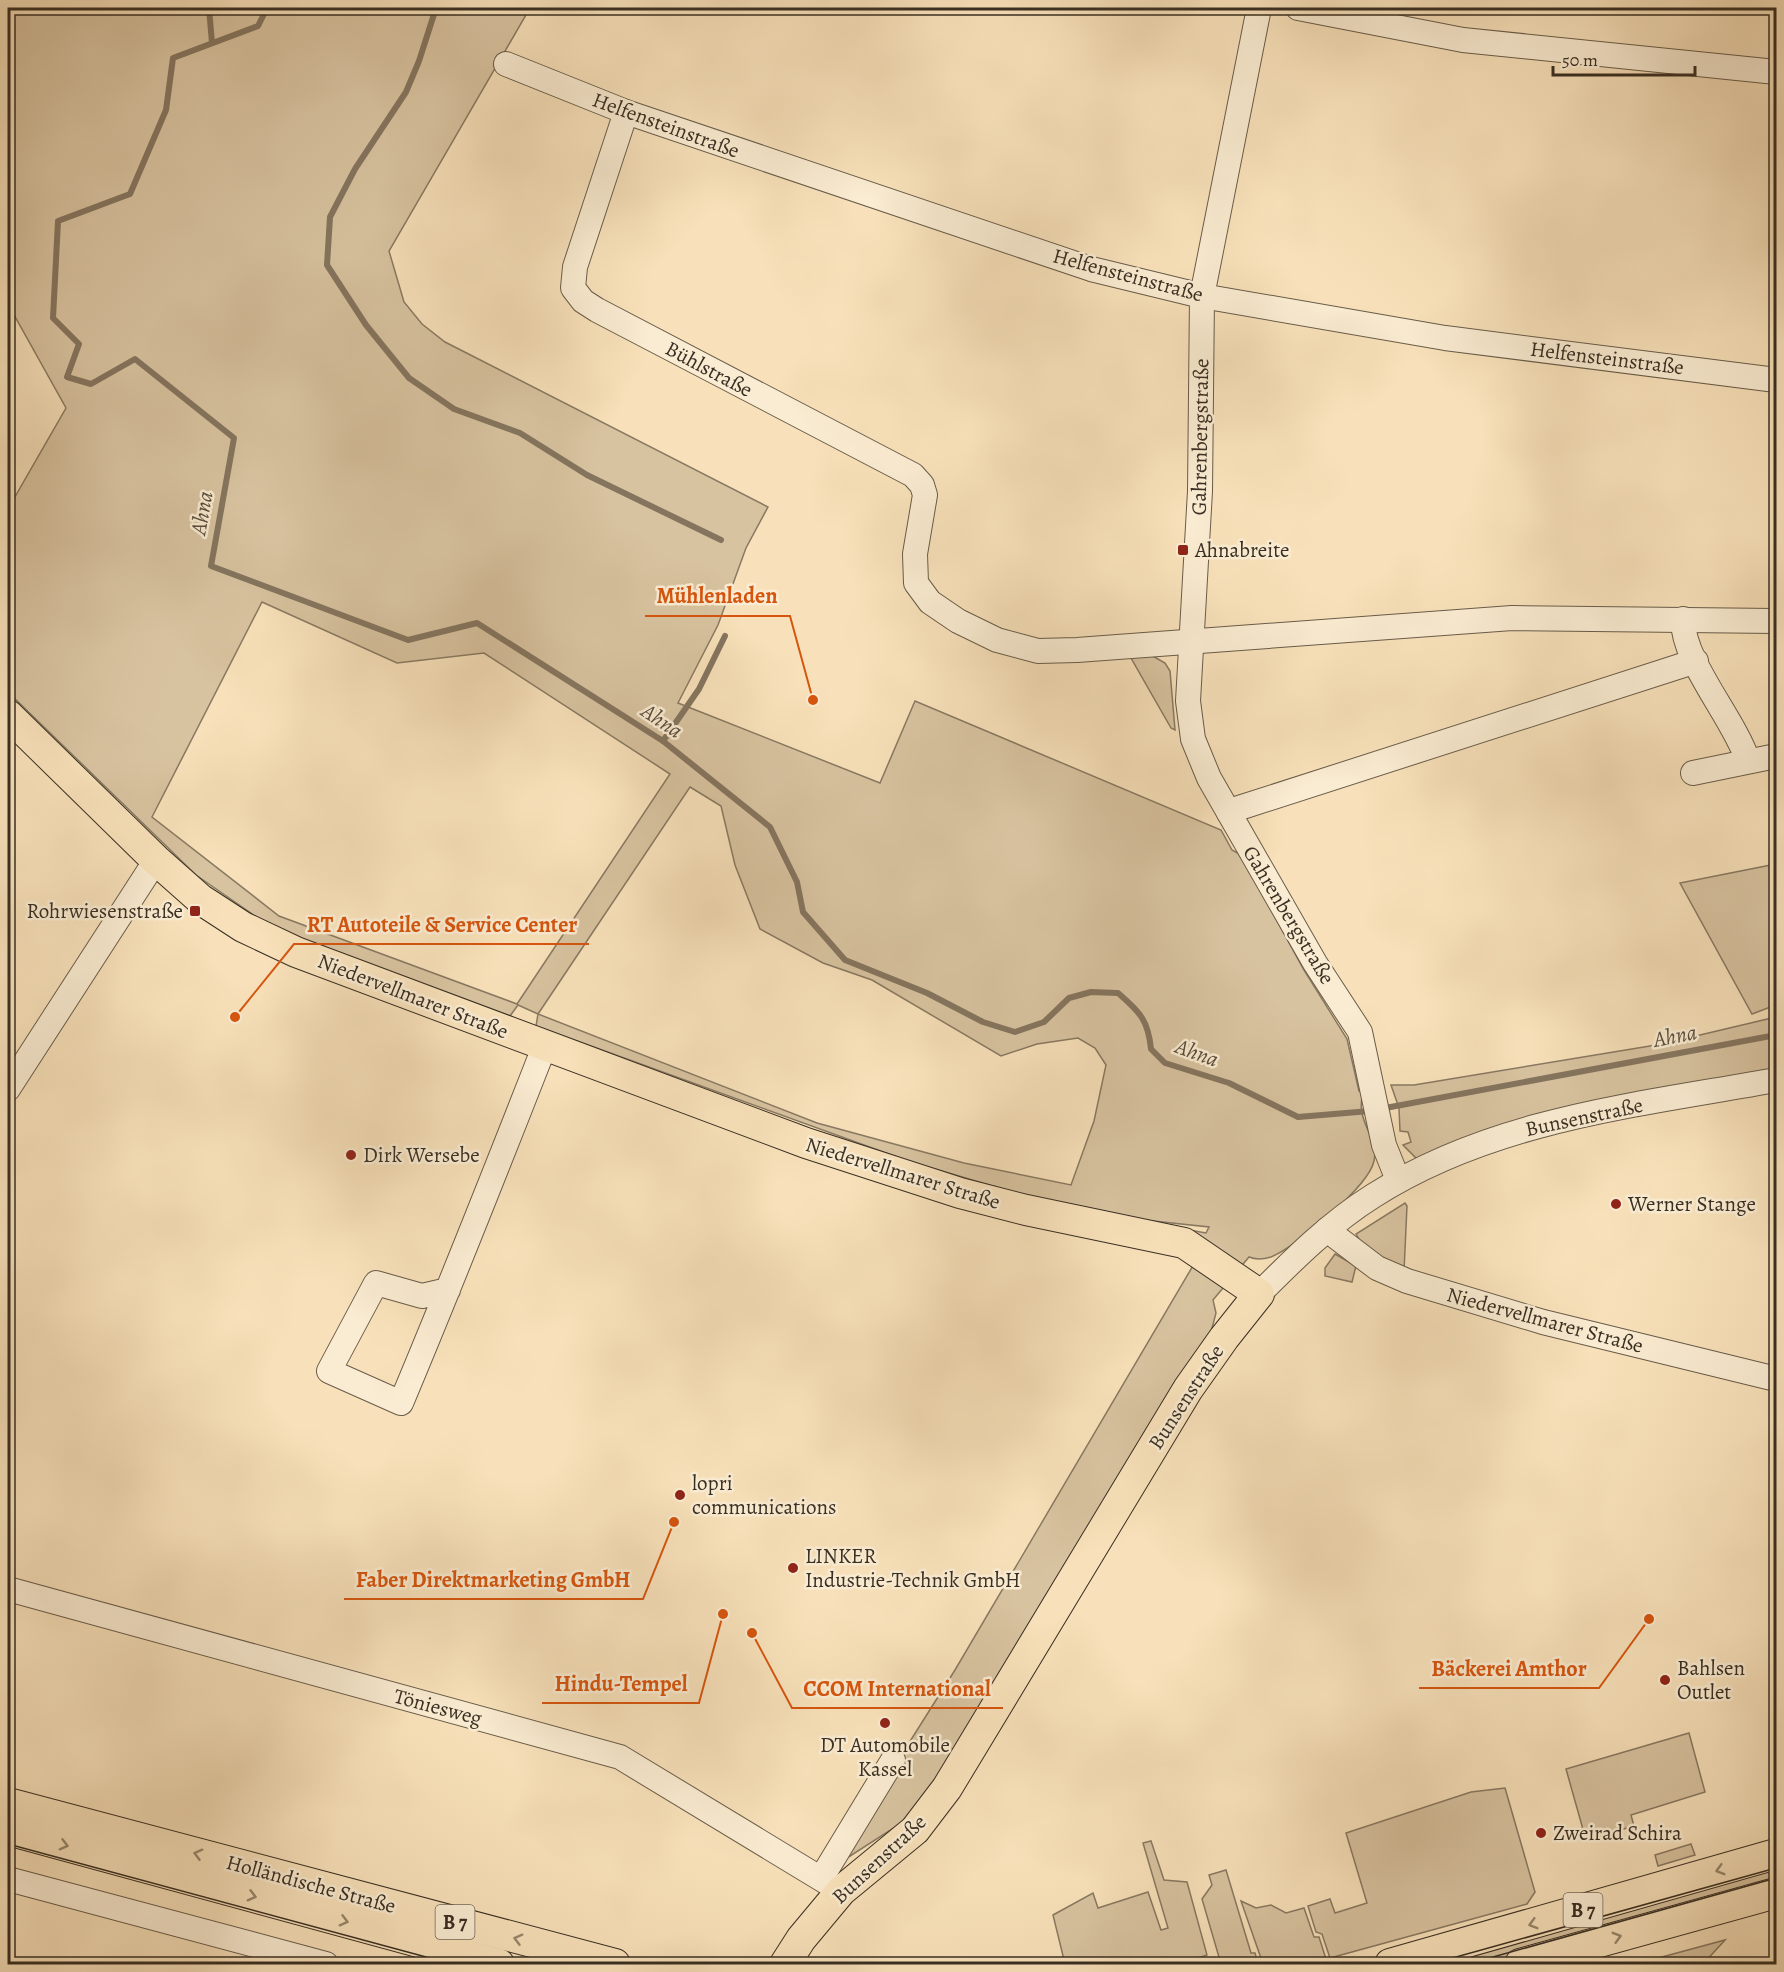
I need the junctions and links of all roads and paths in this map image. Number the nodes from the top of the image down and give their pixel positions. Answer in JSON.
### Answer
{"nodes":[{"id":1,"x":1259,"y":8,"type":"edge"},
{"id":2,"x":1298,"y":8,"type":"edge"},
{"id":3,"x":506,"y":64,"type":"dead end"},
{"id":4,"x":1776,"y":72,"type":"edge"},
{"id":5,"x":626,"y":112,"type":"junction"},
{"id":6,"x":1202,"y":296,"type":"junction"},
{"id":7,"x":1776,"y":380,"type":"edge"},
{"id":8,"x":1683,"y":619,"type":"junction"},
{"id":9,"x":1776,"y":621,"type":"edge"},
{"id":10,"x":1190,"y":642,"type":"junction"},
{"id":11,"x":1696,"y":661,"type":"junction"},
{"id":12,"x":8,"y":715,"type":"edge"},
{"id":13,"x":1776,"y":756,"type":"edge"},
{"id":14,"x":1748,"y":761,"type":"junction"},
{"id":15,"x":1693,"y":773,"type":"dead end"},
{"id":16,"x":1229,"y":813,"type":"junction"},
{"id":17,"x":156,"y":860,"type":"junction"},
{"id":18,"x":544,"y":1046,"type":"junction"},
{"id":19,"x":1776,"y":1080,"type":"edge"},
{"id":20,"x":8,"y":1089,"type":"edge"},
{"id":21,"x":1398,"y":1180,"type":"junction"},
{"id":22,"x":1327,"y":1230,"type":"junction"},
{"id":23,"x":448,"y":1290,"type":"junction"},
{"id":24,"x":1259,"y":1294,"type":"junction"},
{"id":25,"x":1776,"y":1379,"type":"edge"},
{"id":26,"x":8,"y":1589,"type":"edge"},
{"id":27,"x":893,"y":1760,"type":"dead end"},
{"id":28,"x":8,"y":1803,"type":"edge"},
{"id":29,"x":8,"y":1830,"type":"edge"},
{"id":30,"x":1776,"y":1854,"type":"edge"},
{"id":31,"x":8,"y":1879,"type":"edge"},
{"id":32,"x":831,"y":1884,"type":"junction"},
{"id":33,"x":1776,"y":1893,"type":"edge"},
{"id":34,"x":326,"y":1965,"type":"edge"},
{"id":35,"x":499,"y":1965,"type":"edge"},
{"id":36,"x":615,"y":1965,"type":"edge"},
{"id":37,"x":785,"y":1965,"type":"edge"},
{"id":38,"x":1390,"y":1965,"type":"edge"},
{"id":39,"x":1520,"y":1965,"type":"edge"}],
"edges":[{"from":1,"to":6,"type":"street","name":"Gahrenbergstraße"},
{"from":2,"to":4,"type":"street"},
{"from":3,"to":5,"type":"street","name":"Helfensteinstraße"},
{"from":5,"to":6,"type":"street","name":"Helfensteinstraße"},
{"from":5,"to":10,"type":"street","name":"Bühlstraße"},
{"from":6,"to":7,"type":"street","name":"Helfensteinstraße"},
{"from":6,"to":10,"type":"street","name":"Gahrenbergstraße"},
{"from":8,"to":9,"type":"street"},
{"from":8,"to":10,"type":"street"},
{"from":8,"to":11,"type":"street"},
{"from":10,"to":16,"type":"street","name":"Gahrenbergstraße"},
{"from":11,"to":14,"type":"street"},
{"from":11,"to":16,"type":"street"},
{"from":12,"to":17,"type":"main road","name":"Niedervellmarer Straße"},
{"from":13,"to":14,"type":"street"},
{"from":14,"to":15,"type":"street"},
{"from":16,"to":21,"type":"street","name":"Gahrenbergstraße"},
{"from":17,"to":18,"type":"main road","name":"Niedervellmarer Straße"},
{"from":17,"to":20,"type":"street"},
{"from":18,"to":23,"type":"street"},
{"from":18,"to":24,"type":"main road","name":"Niedervellmarer Straße"},
{"from":19,"to":21,"type":"street","name":"Bunsenstraße"},
{"from":21,"to":22,"type":"street","name":"Bunsenstraße"},
{"from":22,"to":24,"type":"street","name":"Bunsenstraße"},
{"from":22,"to":25,"type":"street","name":"Niedervellmarer Straße"},
{"from":23,"to":23,"type":"street"},
{"from":24,"to":32,"type":"main road","name":"Bunsenstraße"},
{"from":26,"to":32,"type":"street","name":"Töniesweg"},
{"from":27,"to":32,"type":"street","name":"Bunsenstraße"},
{"from":36,"to":28,"type":"main road","name":"Holländische Straße","number":"B 7","one_way":true},
{"from":29,"to":35,"type":"main road","name":"Holländische Straße","number":"B 7","one_way":true},
{"from":30,"to":38,"type":"main road","number":"B 7","one_way":true},
{"from":31,"to":34,"type":"street"},
{"from":32,"to":37,"type":"main road","name":"Bunsenstraße"},
{"from":39,"to":33,"type":"main road","number":"B 7","one_way":true}]}
